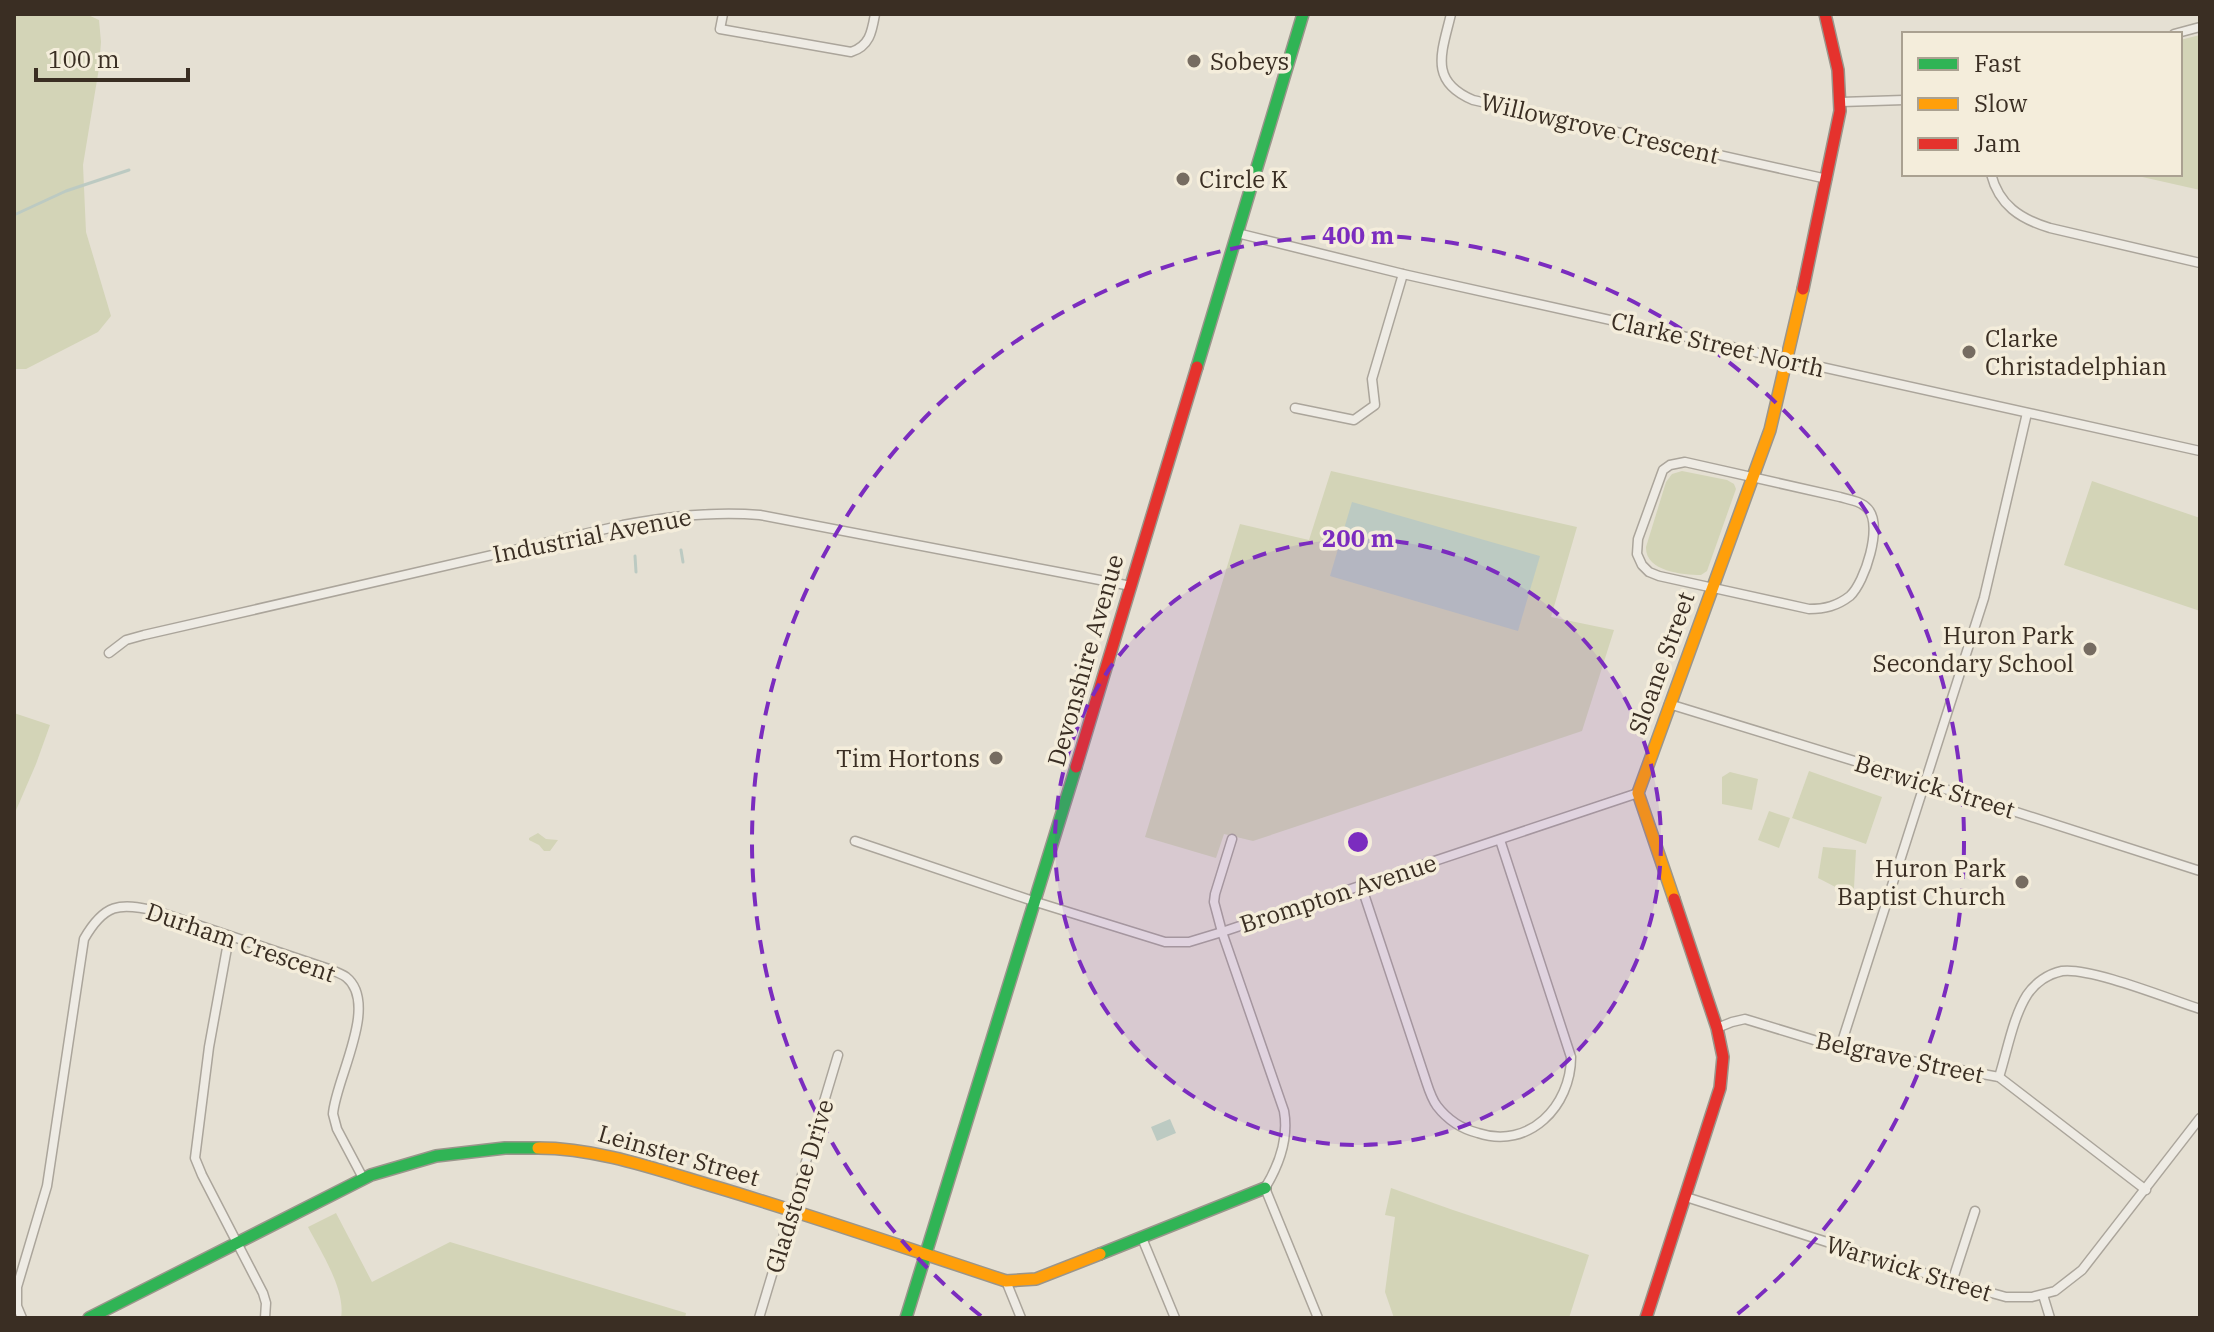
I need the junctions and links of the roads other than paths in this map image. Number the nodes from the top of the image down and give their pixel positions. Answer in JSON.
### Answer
{"nodes":[{"id":1,"x":723,"y":14,"type":"edge"},
{"id":2,"x":875,"y":14,"type":"edge"},
{"id":3,"x":1303,"y":14,"type":"edge"},
{"id":4,"x":1451,"y":14,"type":"edge"},
{"id":5,"x":1825,"y":14,"type":"edge"},
{"id":6,"x":1902,"y":100,"type":"edge"},
{"id":7,"x":1841,"y":102,"type":"junction"},
{"id":8,"x":1992,"y":176,"type":"edge"},
{"id":9,"x":1827,"y":179,"type":"junction"},
{"id":10,"x":1237,"y":233,"type":"junction"},
{"id":11,"x":2200,"y":263,"type":"edge"},
{"id":12,"x":1403,"y":274,"type":"junction"},
{"id":13,"x":1787,"y":360,"type":"junction"},
{"id":14,"x":1295,"y":408,"type":"dead end"},
{"id":15,"x":2027,"y":413,"type":"junction"},
{"id":16,"x":2200,"y":451,"type":"edge"},
{"id":17,"x":1752,"y":478,"type":"junction"},
{"id":18,"x":1131,"y":586,"type":"junction"},
{"id":19,"x":1712,"y":588,"type":"junction"},
{"id":20,"x":109,"y":653,"type":"dead end"},
{"id":21,"x":1669,"y":704,"type":"junction"},
{"id":22,"x":1926,"y":783,"type":"junction"},
{"id":23,"x":1638,"y":793,"type":"junction"},
{"id":24,"x":1232,"y":839,"type":"dead end"},
{"id":25,"x":1500,"y":840,"type":"junction"},
{"id":26,"x":855,"y":841,"type":"dead end"},
{"id":27,"x":2200,"y":871,"type":"edge"},
{"id":28,"x":1361,"y":885,"type":"junction"},
{"id":29,"x":1036,"y":902,"type":"junction"},
{"id":30,"x":1222,"y":932,"type":"junction"},
{"id":31,"x":229,"y":937,"type":"junction"},
{"id":32,"x":2200,"y":1009,"type":"edge"},
{"id":33,"x":1717,"y":1028,"type":"junction"},
{"id":34,"x":1840,"y":1048,"type":"junction"},
{"id":35,"x":838,"y":1055,"type":"dead end"},
{"id":36,"x":1999,"y":1077,"type":"junction"},
{"id":37,"x":2200,"y":1118,"type":"edge"},
{"id":38,"x":363,"y":1178,"type":"junction"},
{"id":39,"x":1265,"y":1188,"type":"junction"},
{"id":40,"x":2146,"y":1190,"type":"junction"},
{"id":41,"x":1686,"y":1197,"type":"junction"},
{"id":42,"x":792,"y":1210,"type":"junction"},
{"id":43,"x":1975,"y":1211,"type":"dead end"},
{"id":44,"x":1142,"y":1238,"type":"junction"},
{"id":45,"x":235,"y":1242,"type":"junction"},
{"id":46,"x":925,"y":1254,"type":"junction"},
{"id":47,"x":1006,"y":1281,"type":"junction"},
{"id":48,"x":1952,"y":1282,"type":"junction"},
{"id":49,"x":2043,"y":1295,"type":"junction"},
{"id":50,"x":22,"y":1318,"type":"edge"},
{"id":51,"x":89,"y":1318,"type":"edge"},
{"id":52,"x":265,"y":1318,"type":"edge"},
{"id":53,"x":759,"y":1318,"type":"edge"},
{"id":54,"x":906,"y":1318,"type":"edge"},
{"id":55,"x":1021,"y":1318,"type":"edge"},
{"id":56,"x":1175,"y":1318,"type":"edge"},
{"id":57,"x":1318,"y":1318,"type":"edge"},
{"id":58,"x":1646,"y":1318,"type":"edge"},
{"id":59,"x":2050,"y":1318,"type":"edge"}],
"edges":[{"from":1,"to":2,"type":"street"},
{"from":3,"to":10,"type":"street","name":"Devonshire Avenue"},
{"from":4,"to":9,"type":"street","name":"Willowgrove Crescent"},
{"from":5,"to":7,"type":"street","name":"Sloane Street"},
{"from":6,"to":7,"type":"street"},
{"from":7,"to":9,"type":"street","name":"Sloane Street"},
{"from":8,"to":11,"type":"street"},
{"from":9,"to":13,"type":"street","name":"Sloane Street"},
{"from":10,"to":12,"type":"street","name":"Clarke Street North"},
{"from":10,"to":18,"type":"street","name":"Devonshire Avenue"},
{"from":12,"to":13,"type":"street","name":"Clarke Street North"},
{"from":12,"to":14,"type":"street"},
{"from":13,"to":15,"type":"street","name":"Clarke Street North"},
{"from":13,"to":17,"type":"street","name":"Sloane Street"},
{"from":15,"to":16,"type":"street","name":"Clarke Street North"},
{"from":15,"to":22,"type":"street"},
{"from":17,"to":19,"type":"street","name":"Sloane Street"},
{"from":17,"to":19,"type":"street"},
{"from":17,"to":19,"type":"street"},
{"from":18,"to":20,"type":"street","name":"Industrial Avenue"},
{"from":18,"to":29,"type":"street","name":"Devonshire Avenue"},
{"from":19,"to":21,"type":"street","name":"Sloane Street"},
{"from":21,"to":22,"type":"street","name":"Berwick Street"},
{"from":21,"to":23,"type":"street","name":"Sloane Street"},
{"from":22,"to":27,"type":"street","name":"Berwick Street"},
{"from":22,"to":34,"type":"street"},
{"from":23,"to":25,"type":"street","name":"Brompton Avenue"},
{"from":23,"to":33,"type":"street"},
{"from":24,"to":30,"type":"street"},
{"from":25,"to":28,"type":"street","name":"Brompton Avenue"},
{"from":25,"to":28,"type":"street"},
{"from":26,"to":29,"type":"street","name":"Brompton Avenue"},
{"from":28,"to":30,"type":"street","name":"Brompton Avenue"},
{"from":29,"to":30,"type":"street","name":"Brompton Avenue"},
{"from":29,"to":46,"type":"street","name":"Devonshire Avenue"},
{"from":30,"to":39,"type":"street"},
{"from":31,"to":38,"type":"street","name":"Durham Crescent"},
{"from":31,"to":45,"type":"street"},
{"from":31,"to":50,"type":"street","name":"Durham Crescent"},
{"from":32,"to":36,"type":"street"},
{"from":33,"to":34,"type":"street","name":"Belgrave Street"},
{"from":33,"to":41,"type":"street"},
{"from":34,"to":36,"type":"street","name":"Belgrave Street"},
{"from":35,"to":42,"type":"street","name":"Gladstone Drive"},
{"from":36,"to":40,"type":"street","name":"Belgrave Street"},
{"from":37,"to":40,"type":"street","name":"Warwick Street"},
{"from":38,"to":42,"type":"street","name":"Leinster Street"},
{"from":38,"to":45,"type":"street","name":"Leinster Street"},
{"from":39,"to":44,"type":"street","name":"Leinster Street"},
{"from":39,"to":57,"type":"street"},
{"from":40,"to":49,"type":"street","name":"Warwick Street"},
{"from":41,"to":48,"type":"street","name":"Warwick Street"},
{"from":41,"to":58,"type":"street"},
{"from":42,"to":46,"type":"street","name":"Leinster Street"},
{"from":42,"to":53,"type":"street","name":"Gladstone Drive"},
{"from":43,"to":48,"type":"street"},
{"from":44,"to":47,"type":"street","name":"Leinster Street"},
{"from":44,"to":56,"type":"street"},
{"from":45,"to":51,"type":"street","name":"Leinster Street"},
{"from":45,"to":52,"type":"street"},
{"from":46,"to":47,"type":"street","name":"Leinster Street"},
{"from":46,"to":54,"type":"street","name":"Devonshire Avenue"},
{"from":47,"to":55,"type":"street"},
{"from":48,"to":49,"type":"street","name":"Warwick Street"},
{"from":49,"to":59,"type":"street"}]}
